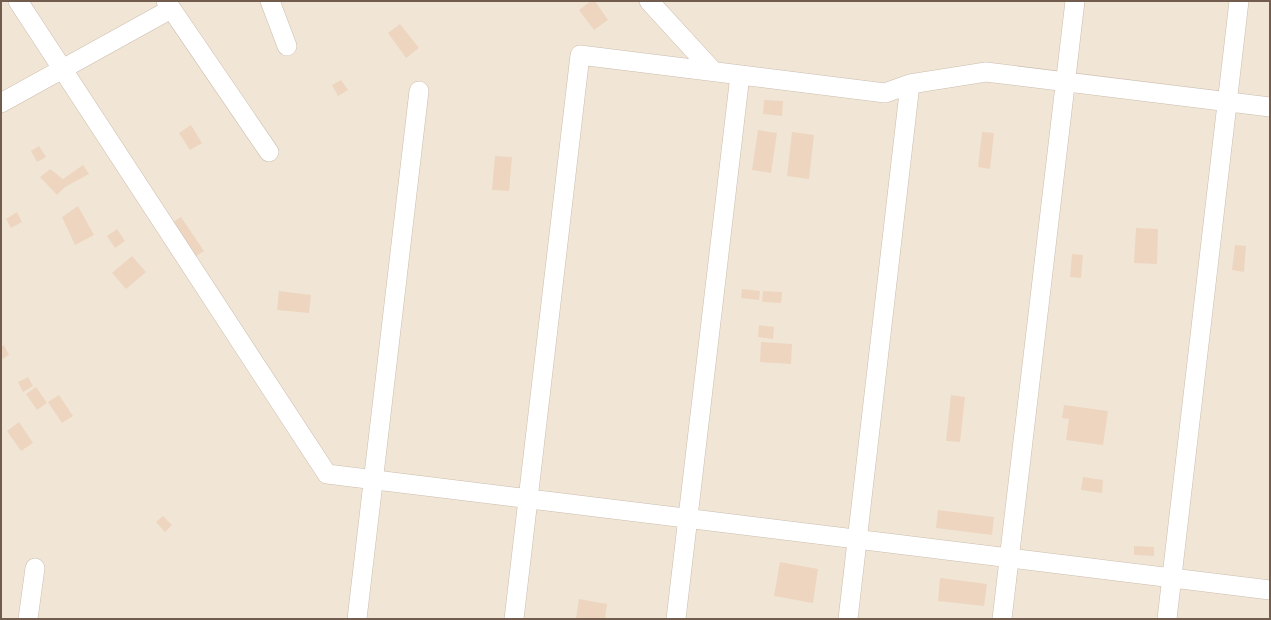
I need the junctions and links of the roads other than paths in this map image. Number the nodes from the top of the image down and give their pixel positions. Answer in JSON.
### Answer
{"nodes":[{"id":1,"x":18,"y":1,"type":"edge"},
{"id":2,"x":270,"y":1,"type":"edge"},
{"id":3,"x":649,"y":1,"type":"edge"},
{"id":4,"x":1075,"y":1,"type":"edge"},
{"id":5,"x":1239,"y":1,"type":"edge"},
{"id":6,"x":168,"y":5,"type":"edge"},
{"id":7,"x":287,"y":46,"type":"dead end"},
{"id":8,"x":62,"y":69,"type":"junction"},
{"id":9,"x":713,"y":72,"type":"junction"},
{"id":10,"x":740,"y":75,"type":"junction"},
{"id":11,"x":1065,"y":81,"type":"junction"},
{"id":12,"x":910,"y":84,"type":"junction"},
{"id":13,"x":419,"y":91,"type":"dead end"},
{"id":14,"x":1227,"y":101,"type":"junction"},
{"id":15,"x":1,"y":103,"type":"edge"},
{"id":16,"x":1270,"y":107,"type":"edge"},
{"id":17,"x":269,"y":152,"type":"dead end"},
{"id":18,"x":373,"y":480,"type":"junction"},
{"id":19,"x":528,"y":499,"type":"junction"},
{"id":20,"x":688,"y":519,"type":"junction"},
{"id":21,"x":857,"y":539,"type":"junction"},
{"id":22,"x":1009,"y":558,"type":"junction"},
{"id":23,"x":35,"y":568,"type":"dead end"},
{"id":24,"x":1172,"y":578,"type":"junction"},
{"id":25,"x":1270,"y":590,"type":"edge"},
{"id":26,"x":28,"y":619,"type":"edge"},
{"id":27,"x":357,"y":619,"type":"edge"},
{"id":28,"x":514,"y":619,"type":"edge"},
{"id":29,"x":676,"y":619,"type":"edge"},
{"id":30,"x":848,"y":619,"type":"edge"},
{"id":31,"x":1002,"y":619,"type":"edge"},
{"id":32,"x":1167,"y":619,"type":"edge"}],
"edges":[{"from":1,"to":8,"type":"street"},
{"from":2,"to":7,"type":"street"},
{"from":3,"to":9,"type":"street"},
{"from":4,"to":11,"type":"street"},
{"from":5,"to":14,"type":"street"},
{"from":6,"to":8,"type":"street"},
{"from":6,"to":17,"type":"street"},
{"from":8,"to":15,"type":"street"},
{"from":8,"to":18,"type":"street"},
{"from":9,"to":10,"type":"street"},
{"from":9,"to":19,"type":"street"},
{"from":10,"to":12,"type":"street"},
{"from":10,"to":20,"type":"street"},
{"from":11,"to":12,"type":"street"},
{"from":11,"to":14,"type":"street"},
{"from":11,"to":22,"type":"street"},
{"from":12,"to":21,"type":"street"},
{"from":13,"to":18,"type":"street"},
{"from":14,"to":16,"type":"street"},
{"from":14,"to":24,"type":"street"},
{"from":18,"to":19,"type":"street"},
{"from":18,"to":27,"type":"street"},
{"from":19,"to":20,"type":"street"},
{"from":19,"to":28,"type":"street"},
{"from":20,"to":21,"type":"street"},
{"from":20,"to":29,"type":"street"},
{"from":21,"to":22,"type":"street"},
{"from":21,"to":30,"type":"street"},
{"from":22,"to":24,"type":"street"},
{"from":22,"to":31,"type":"street"},
{"from":23,"to":26,"type":"street"},
{"from":24,"to":25,"type":"street"},
{"from":24,"to":32,"type":"street"}]}
